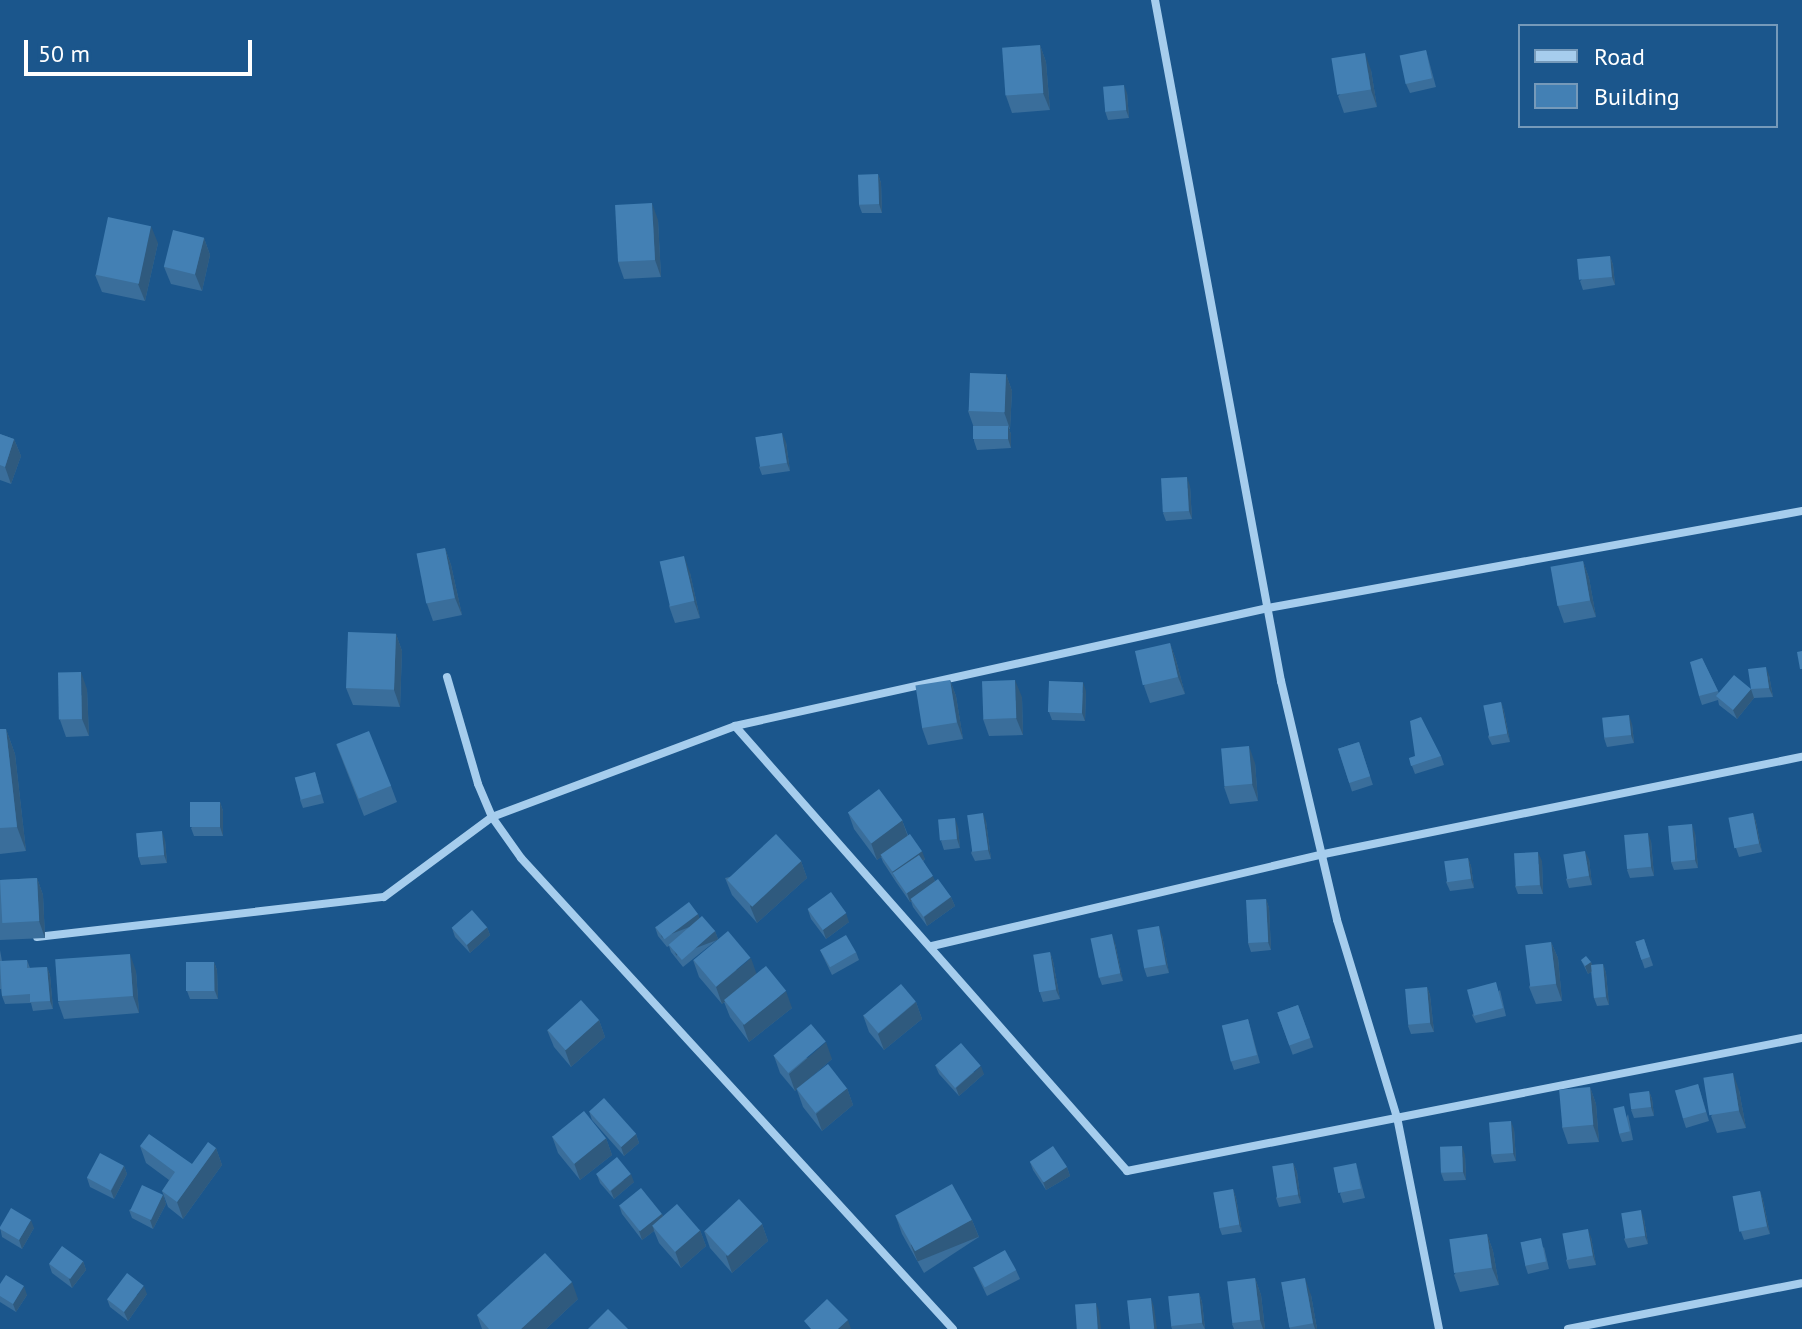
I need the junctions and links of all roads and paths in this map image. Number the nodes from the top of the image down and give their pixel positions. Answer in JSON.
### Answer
{"nodes":[{"id":1,"x":1155,"y":0,"type":"edge"},
{"id":2,"x":1802,"y":511,"type":"edge"},
{"id":3,"x":1268,"y":608,"type":"junction"},
{"id":4,"x":447,"y":677,"type":"dead end"},
{"id":5,"x":735,"y":726,"type":"junction"},
{"id":6,"x":1802,"y":757,"type":"edge"},
{"id":7,"x":492,"y":817,"type":"junction"},
{"id":8,"x":1324,"y":854,"type":"junction"},
{"id":9,"x":27,"y":938,"type":"edge"},
{"id":10,"x":932,"y":946,"type":"junction"},
{"id":11,"x":1802,"y":1038,"type":"edge"},
{"id":12,"x":1397,"y":1117,"type":"junction"},
{"id":13,"x":1802,"y":1283,"type":"edge"},
{"id":14,"x":953,"y":1329,"type":"edge"},
{"id":15,"x":1439,"y":1329,"type":"edge"},
{"id":16,"x":1568,"y":1329,"type":"edge"}],
"edges":[{"from":1,"to":3,"type":"street"},
{"from":2,"to":3,"type":"street"},
{"from":3,"to":5,"type":"street"},
{"from":3,"to":8,"type":"street"},
{"from":4,"to":7,"type":"street"},
{"from":5,"to":7,"type":"street"},
{"from":5,"to":10,"type":"street"},
{"from":6,"to":8,"type":"street"},
{"from":7,"to":9,"type":"street"},
{"from":7,"to":14,"type":"street"},
{"from":8,"to":10,"type":"street"},
{"from":8,"to":12,"type":"street"},
{"from":10,"to":12,"type":"street"},
{"from":11,"to":12,"type":"street"},
{"from":12,"to":15,"type":"street"},
{"from":13,"to":16,"type":"street"}]}
